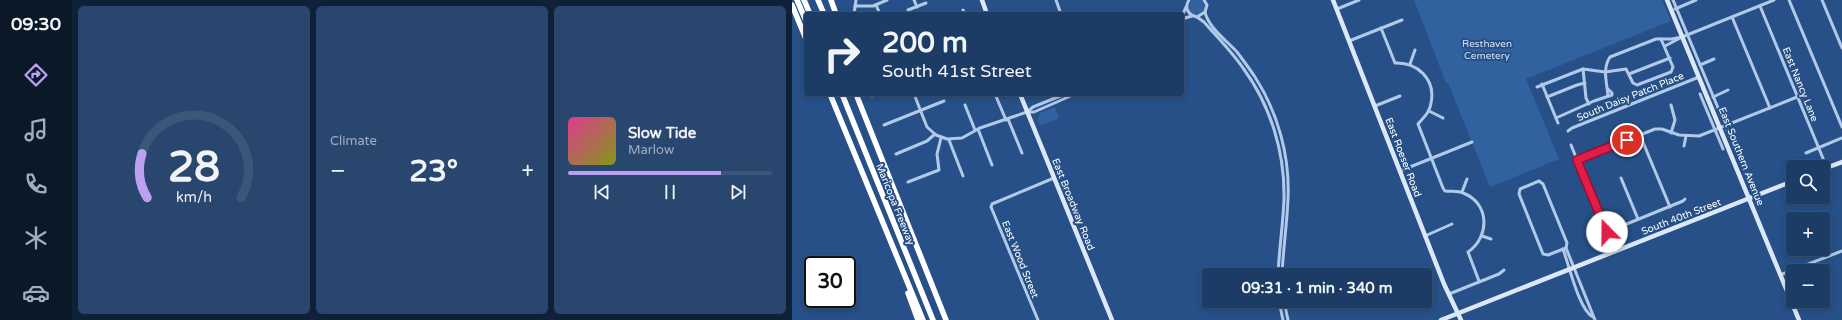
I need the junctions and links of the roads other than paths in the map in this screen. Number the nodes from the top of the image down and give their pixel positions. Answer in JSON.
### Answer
{"nodes":[{"id":1,"x":797,"y":0,"type":"edge"},
{"id":2,"x":804,"y":0,"type":"edge"},
{"id":3,"x":818,"y":0,"type":"edge"},
{"id":4,"x":831,"y":0,"type":"edge"},
{"id":5,"x":856,"y":0,"type":"edge"},
{"id":6,"x":887,"y":0,"type":"edge"},
{"id":7,"x":914,"y":0,"type":"edge"},
{"id":8,"x":982,"y":0,"type":"edge"},
{"id":9,"x":1056,"y":0,"type":"edge"},
{"id":10,"x":1188,"y":0,"type":"edge"},
{"id":11,"x":1204,"y":0,"type":"edge"},
{"id":12,"x":1333,"y":0,"type":"edge"},
{"id":13,"x":1359,"y":0,"type":"edge"},
{"id":14,"x":1667,"y":0,"type":"edge"},
{"id":15,"x":1673,"y":0,"type":"edge"},
{"id":16,"x":1696,"y":0,"type":"edge"},
{"id":17,"x":1774,"y":0,"type":"edge"},
{"id":18,"x":1789,"y":0,"type":"edge"},
{"id":19,"x":1823,"y":0,"type":"edge"},
{"id":20,"x":926,"y":3,"type":"dead end"},
{"id":21,"x":874,"y":4,"type":"junction"},
{"id":22,"x":792,"y":5,"type":"edge"},
{"id":23,"x":855,"y":6,"type":"junction"},
{"id":24,"x":1760,"y":6,"type":"junction"},
{"id":25,"x":917,"y":7,"type":"junction"},
{"id":26,"x":1186,"y":7,"type":"junction"},
{"id":27,"x":1676,"y":8,"type":"junction"},
{"id":28,"x":1336,"y":9,"type":"junction"},
{"id":29,"x":792,"y":10,"type":"edge"},
{"id":30,"x":908,"y":10,"type":"dead end"},
{"id":31,"x":1671,"y":10,"type":"junction"},
{"id":32,"x":809,"y":12,"type":"edge"},
{"id":33,"x":823,"y":12,"type":"edge"},
{"id":34,"x":835,"y":12,"type":"edge"},
{"id":35,"x":854,"y":12,"type":"edge"},
{"id":36,"x":879,"y":12,"type":"edge"},
{"id":37,"x":986,"y":12,"type":"edge"},
{"id":38,"x":1060,"y":12,"type":"edge"},
{"id":39,"x":1184,"y":12,"type":"edge"},
{"id":40,"x":1205,"y":12,"type":"junction"},
{"id":41,"x":804,"y":16,"type":"edge"},
{"id":42,"x":1192,"y":16,"type":"junction"},
{"id":43,"x":1184,"y":17,"type":"edge"},
{"id":44,"x":1197,"y":17,"type":"junction"},
{"id":45,"x":1732,"y":17,"type":"junction"},
{"id":46,"x":1402,"y":20,"type":"dead end"},
{"id":47,"x":802,"y":28,"type":"junction"},
{"id":48,"x":1381,"y":28,"type":"junction"},
{"id":49,"x":804,"y":34,"type":"edge"},
{"id":50,"x":1687,"y":35,"type":"junction"},
{"id":51,"x":1682,"y":37,"type":"junction"},
{"id":52,"x":1661,"y":39,"type":"junction"},
{"id":53,"x":1672,"y":39,"type":"junction"},
{"id":54,"x":1349,"y":41,"type":"junction"},
{"id":55,"x":1664,"y":45,"type":"junction"},
{"id":56,"x":1842,"y":48,"type":"edge"},
{"id":57,"x":1415,"y":50,"type":"dead end"},
{"id":58,"x":1670,"y":58,"type":"junction"},
{"id":59,"x":1714,"y":59,"type":"dead end"},
{"id":60,"x":1410,"y":64,"type":"junction"},
{"id":61,"x":1700,"y":65,"type":"junction"},
{"id":62,"x":1583,"y":68,"type":"junction"},
{"id":63,"x":1605,"y":72,"type":"junction"},
{"id":64,"x":1629,"y":74,"type":"junction"},
{"id":65,"x":1699,"y":77,"type":"junction"},
{"id":66,"x":1585,"y":83,"type":"junction"},
{"id":67,"x":1542,"y":84,"type":"junction"},
{"id":68,"x":1537,"y":87,"type":"dead end"},
{"id":69,"x":1608,"y":89,"type":"junction"},
{"id":70,"x":1728,"y":90,"type":"dead end"},
{"id":71,"x":1700,"y":94,"type":"dead end"},
{"id":72,"x":831,"y":96,"type":"edge"},
{"id":73,"x":843,"y":96,"type":"edge"},
{"id":74,"x":857,"y":96,"type":"edge"},
{"id":75,"x":859,"y":96,"type":"edge"},
{"id":76,"x":915,"y":96,"type":"edge"},
{"id":77,"x":996,"y":96,"type":"edge"},
{"id":78,"x":1021,"y":96,"type":"edge"},
{"id":79,"x":1060,"y":96,"type":"edge"},
{"id":80,"x":1070,"y":96,"type":"edge"},
{"id":81,"x":1400,"y":96,"type":"dead end"},
{"id":82,"x":1608,"y":96,"type":"junction"},
{"id":83,"x":1713,"y":96,"type":"junction"},
{"id":84,"x":1547,"y":97,"type":"junction"},
{"id":85,"x":1797,"y":97,"type":"junction"},
{"id":86,"x":944,"y":101,"type":"dead end"},
{"id":87,"x":1589,"y":104,"type":"junction"},
{"id":88,"x":965,"y":105,"type":"dead end"},
{"id":89,"x":1671,"y":105,"type":"dead end"},
{"id":90,"x":861,"y":106,"type":"junction"},
{"id":91,"x":1375,"y":106,"type":"junction"},
{"id":92,"x":1770,"y":108,"type":"junction"},
{"id":93,"x":920,"y":111,"type":"junction"},
{"id":94,"x":1429,"y":111,"type":"junction"},
{"id":95,"x":1027,"y":112,"type":"junction"},
{"id":96,"x":1443,"y":118,"type":"dead end"},
{"id":97,"x":1556,"y":118,"type":"junction"},
{"id":98,"x":1007,"y":120,"type":"junction"},
{"id":99,"x":1558,"y":123,"type":"dead end"},
{"id":100,"x":884,"y":125,"type":"dead end"},
{"id":101,"x":1842,"y":127,"type":"edge"},
{"id":102,"x":1723,"y":128,"type":"junction"},
{"id":103,"x":976,"y":130,"type":"junction"},
{"id":104,"x":1568,"y":131,"type":"dead end"},
{"id":105,"x":1715,"y":131,"type":"junction"},
{"id":106,"x":1671,"y":133,"type":"junction"},
{"id":107,"x":935,"y":134,"type":"junction"},
{"id":108,"x":1640,"y":135,"type":"junction"},
{"id":109,"x":1686,"y":136,"type":"junction"},
{"id":110,"x":942,"y":138,"type":"junction"},
{"id":111,"x":1842,"y":138,"type":"edge"},
{"id":112,"x":1731,"y":139,"type":"dead end"},
{"id":113,"x":949,"y":140,"type":"junction"},
{"id":114,"x":1472,"y":142,"type":"dead end"},
{"id":115,"x":1572,"y":145,"type":"dead end"},
{"id":116,"x":1684,"y":146,"type":"dead end"},
{"id":117,"x":1819,"y":148,"type":"junction"},
{"id":118,"x":1723,"y":149,"type":"dead end"},
{"id":119,"x":1022,"y":153,"type":"dead end"},
{"id":120,"x":1806,"y":153,"type":"dead end"},
{"id":121,"x":896,"y":154,"type":"dead end"},
{"id":122,"x":1431,"y":158,"type":"junction"},
{"id":123,"x":1577,"y":160,"type":"junction"},
{"id":124,"x":1822,"y":160,"type":"edge"},
{"id":125,"x":1842,"y":162,"type":"edge"},
{"id":126,"x":992,"y":165,"type":"dead end"},
{"id":127,"x":1830,"y":167,"type":"edge"},
{"id":128,"x":1400,"y":171,"type":"junction"},
{"id":129,"x":963,"y":176,"type":"dead end"},
{"id":130,"x":1054,"y":178,"type":"junction"},
{"id":131,"x":1621,"y":178,"type":"dead end"},
{"id":132,"x":1467,"y":179,"type":"dead end"},
{"id":133,"x":908,"y":182,"type":"dead end"},
{"id":134,"x":1786,"y":185,"type":"edge"},
{"id":135,"x":1462,"y":192,"type":"junction"},
{"id":136,"x":1684,"y":199,"type":"dead end"},
{"id":137,"x":1749,"y":199,"type":"junction"},
{"id":138,"x":1670,"y":207,"type":"junction"},
{"id":139,"x":1638,"y":219,"type":"junction"},
{"id":140,"x":1452,"y":224,"type":"dead end"},
{"id":141,"x":1607,"y":232,"type":"junction"},
{"id":142,"x":1425,"y":236,"type":"junction"},
{"id":143,"x":1482,"y":236,"type":"junction"},
{"id":144,"x":1491,"y":239,"type":"dead end"},
{"id":145,"x":892,"y":245,"type":"junction"},
{"id":146,"x":1565,"y":248,"type":"junction"},
{"id":147,"x":1842,"y":251,"type":"edge"},
{"id":148,"x":1615,"y":252,"type":"junction"},
{"id":149,"x":1278,"y":268,"type":"edge"},
{"id":150,"x":1282,"y":268,"type":"edge"},
{"id":151,"x":1572,"y":269,"type":"junction"},
{"id":152,"x":1504,"y":270,"type":"dead end"},
{"id":153,"x":1780,"y":275,"type":"junction"},
{"id":154,"x":1479,"y":281,"type":"junction"},
{"id":155,"x":1449,"y":294,"type":"junction"},
{"id":156,"x":1281,"y":308,"type":"edge"},
{"id":157,"x":1285,"y":308,"type":"edge"},
{"id":158,"x":1458,"y":313,"type":"junction"},
{"id":159,"x":946,"y":319,"type":"edge"},
{"id":160,"x":1594,"y":319,"type":"edge"},
{"id":161,"x":918,"y":320,"type":"edge"},
{"id":162,"x":923,"y":320,"type":"edge"},
{"id":163,"x":933,"y":320,"type":"edge"},
{"id":164,"x":1038,"y":320,"type":"edge"},
{"id":165,"x":1112,"y":320,"type":"edge"},
{"id":166,"x":1284,"y":320,"type":"edge"},
{"id":167,"x":1288,"y":320,"type":"edge"},
{"id":168,"x":1441,"y":320,"type":"edge"},
{"id":169,"x":1461,"y":320,"type":"edge"},
{"id":170,"x":1799,"y":320,"type":"edge"}],
"edges":[{"from":1,"to":41,"type":"highway"},
{"from":2,"to":32,"type":"highway"},
{"from":3,"to":33,"type":"highway"},
{"from":4,"to":34,"type":"highway"},
{"from":5,"to":23,"type":"street"},
{"from":6,"to":21,"type":"street"},
{"from":7,"to":25,"type":"street"},
{"from":8,"to":37,"type":"main road"},
{"from":9,"to":38,"type":"street"},
{"from":10,"to":26,"type":"street"},
{"from":11,"to":40,"type":"street"},
{"from":12,"to":28,"type":"main road","name":"East Roeser Road"},
{"from":13,"to":28,"type":"street"},
{"from":14,"to":31,"type":"main road","name":"East Southern Avenue"},
{"from":15,"to":27,"type":"street","name":"East Southern Avenue"},
{"from":16,"to":27,"type":"street"},
{"from":17,"to":24,"type":"street"},
{"from":18,"to":101,"type":"street"},
{"from":19,"to":56,"type":"street"},
{"from":20,"to":25,"type":"street"},
{"from":21,"to":23,"type":"street"},
{"from":21,"to":36,"type":"street"},
{"from":22,"to":47,"type":"highway"},
{"from":23,"to":35,"type":"street"},
{"from":24,"to":45,"type":"street"},
{"from":24,"to":85,"type":"street","name":"East Nancy Lane"},
{"from":25,"to":30,"type":"street"},
{"from":26,"to":39,"type":"street"},
{"from":26,"to":42,"type":"street"},
{"from":27,"to":31,"type":"street"},
{"from":27,"to":50,"type":"street","name":"East Southern Avenue"},
{"from":28,"to":54,"type":"main road","name":"East Roeser Road"},
{"from":29,"to":47,"type":"highway"},
{"from":31,"to":51,"type":"main road","name":"East Southern Avenue"},
{"from":40,"to":44,"type":"street"},
{"from":40,"to":150,"type":"street"},
{"from":42,"to":43,"type":"street"},
{"from":42,"to":44,"type":"street"},
{"from":44,"to":149,"type":"street"},
{"from":45,"to":50,"type":"street"},
{"from":45,"to":92,"type":"street"},
{"from":46,"to":48,"type":"street"},
{"from":47,"to":49,"type":"highway"},
{"from":48,"to":54,"type":"street"},
{"from":48,"to":60,"type":"street"},
{"from":50,"to":51,"type":"street"},
{"from":50,"to":61,"type":"street","name":"East Southern Avenue"},
{"from":51,"to":53,"type":"street"},
{"from":51,"to":55,"type":"street"},
{"from":51,"to":65,"type":"main road","name":"East Southern Avenue"},
{"from":52,"to":53,"type":"street"},
{"from":52,"to":55,"type":"street"},
{"from":52,"to":63,"type":"street"},
{"from":53,"to":55,"type":"street"},
{"from":54,"to":91,"type":"main road","name":"East Roeser Road"},
{"from":55,"to":58,"type":"street"},
{"from":57,"to":60,"type":"street"},
{"from":58,"to":64,"type":"street"},
{"from":58,"to":64,"type":"street"},
{"from":59,"to":61,"type":"street"},
{"from":60,"to":94,"type":"street"},
{"from":61,"to":83,"type":"street","name":"East Southern Avenue"},
{"from":62,"to":63,"type":"street"},
{"from":62,"to":66,"type":"street"},
{"from":62,"to":67,"type":"street"},
{"from":63,"to":64,"type":"street"},
{"from":63,"to":69,"type":"street"},
{"from":65,"to":102,"type":"main road","name":"East Southern Avenue"},
{"from":65,"to":104,"type":"street","name":"South Daisy Patch Place"},
{"from":66,"to":84,"type":"street"},
{"from":66,"to":87,"type":"street"},
{"from":67,"to":68,"type":"street"},
{"from":67,"to":84,"type":"street"},
{"from":69,"to":82,"type":"street"},
{"from":69,"to":82,"type":"street"},
{"from":70,"to":83,"type":"street"},
{"from":71,"to":105,"type":"street","name":"East Southern Avenue"},
{"from":72,"to":145,"type":"highway"},
{"from":73,"to":163,"type":"highway","name":"Maricopa Freeway"},
{"from":74,"to":90,"type":"highway","name":"Maricopa Freeway"},
{"from":75,"to":90,"type":"highway"},
{"from":76,"to":93,"type":"street"},
{"from":77,"to":98,"type":"street"},
{"from":78,"to":95,"type":"main road","name":"East Broadway Road"},
{"from":79,"to":95,"type":"street"},
{"from":80,"to":95,"type":"street"},
{"from":81,"to":91,"type":"street"},
{"from":82,"to":87,"type":"street"},
{"from":83,"to":102,"type":"street","name":"East Southern Avenue"},
{"from":84,"to":97,"type":"street"},
{"from":85,"to":92,"type":"street"},
{"from":85,"to":117,"type":"street","name":"East Nancy Lane"},
{"from":86,"to":93,"type":"street"},
{"from":87,"to":97,"type":"street"},
{"from":88,"to":103,"type":"street"},
{"from":89,"to":106,"type":"street"},
{"from":90,"to":159,"type":"highway","name":"Maricopa Freeway"},
{"from":91,"to":128,"type":"main road","name":"East Roeser Road"},
{"from":92,"to":102,"type":"street"},
{"from":93,"to":100,"type":"street"},
{"from":93,"to":107,"type":"street"},
{"from":94,"to":96,"type":"street"},
{"from":94,"to":122,"type":"street"},
{"from":95,"to":98,"type":"street"},
{"from":95,"to":130,"type":"main road","name":"East Broadway Road"},
{"from":97,"to":99,"type":"street"},
{"from":98,"to":103,"type":"street"},
{"from":98,"to":119,"type":"street"},
{"from":102,"to":105,"type":"street"},
{"from":102,"to":112,"type":"street","name":"East Southern Avenue"},
{"from":102,"to":137,"type":"main road","name":"East Southern Avenue"},
{"from":103,"to":113,"type":"street"},
{"from":103,"to":126,"type":"street"},
{"from":105,"to":109,"type":"street"},
{"from":105,"to":118,"type":"street","name":"East Southern Avenue"},
{"from":106,"to":108,"type":"street"},
{"from":106,"to":109,"type":"street"},
{"from":107,"to":110,"type":"street"},
{"from":107,"to":121,"type":"street"},
{"from":108,"to":123,"type":"street"},
{"from":108,"to":138,"type":"street"},
{"from":109,"to":116,"type":"street"},
{"from":110,"to":113,"type":"street"},
{"from":110,"to":133,"type":"street"},
{"from":111,"to":117,"type":"street"},
{"from":113,"to":129,"type":"street"},
{"from":114,"to":122,"type":"street"},
{"from":115,"to":123,"type":"street"},
{"from":117,"to":120,"type":"street"},
{"from":117,"to":124,"type":"street","name":"East Nancy Lane"},
{"from":122,"to":128,"type":"street"},
{"from":122,"to":135,"type":"street"},
{"from":123,"to":141,"type":"street"},
{"from":125,"to":127,"type":"main road"},
{"from":128,"to":142,"type":"main road","name":"East Roeser Road"},
{"from":130,"to":164,"type":"street","name":"East Wood Street"},
{"from":130,"to":165,"type":"main road","name":"East Broadway Road"},
{"from":131,"to":139,"type":"street"},
{"from":132,"to":135,"type":"street"},
{"from":134,"to":137,"type":"main road","name":"South 40th Street"},
{"from":135,"to":143,"type":"street"},
{"from":136,"to":138,"type":"street"},
{"from":137,"to":148,"type":"main road","name":"South 40th Street"},
{"from":137,"to":153,"type":"main road","name":"East Southern Avenue"},
{"from":138,"to":139,"type":"street"},
{"from":139,"to":141,"type":"street"},
{"from":140,"to":142,"type":"street"},
{"from":141,"to":148,"type":"street"},
{"from":142,"to":155,"type":"main road","name":"East Roeser Road"},
{"from":143,"to":144,"type":"street"},
{"from":143,"to":154,"type":"street"},
{"from":145,"to":161,"type":"highway"},
{"from":145,"to":162,"type":"highway"},
{"from":146,"to":146,"type":"street"},
{"from":146,"to":151,"type":"street"},
{"from":147,"to":153,"type":"street"},
{"from":148,"to":151,"type":"main road","name":"South 40th Street"},
{"from":151,"to":158,"type":"main road","name":"South 40th Street"},
{"from":151,"to":160,"type":"street"},
{"from":152,"to":154,"type":"street"},
{"from":153,"to":170,"type":"main road","name":"East Southern Avenue"},
{"from":154,"to":155,"type":"street"},
{"from":155,"to":158,"type":"main road","name":"East Roeser Road"},
{"from":156,"to":166,"type":"street"},
{"from":157,"to":167,"type":"street"},
{"from":158,"to":168,"type":"main road","name":"South 40th Street"},
{"from":158,"to":169,"type":"main road","name":"East Roeser Road"}]}
